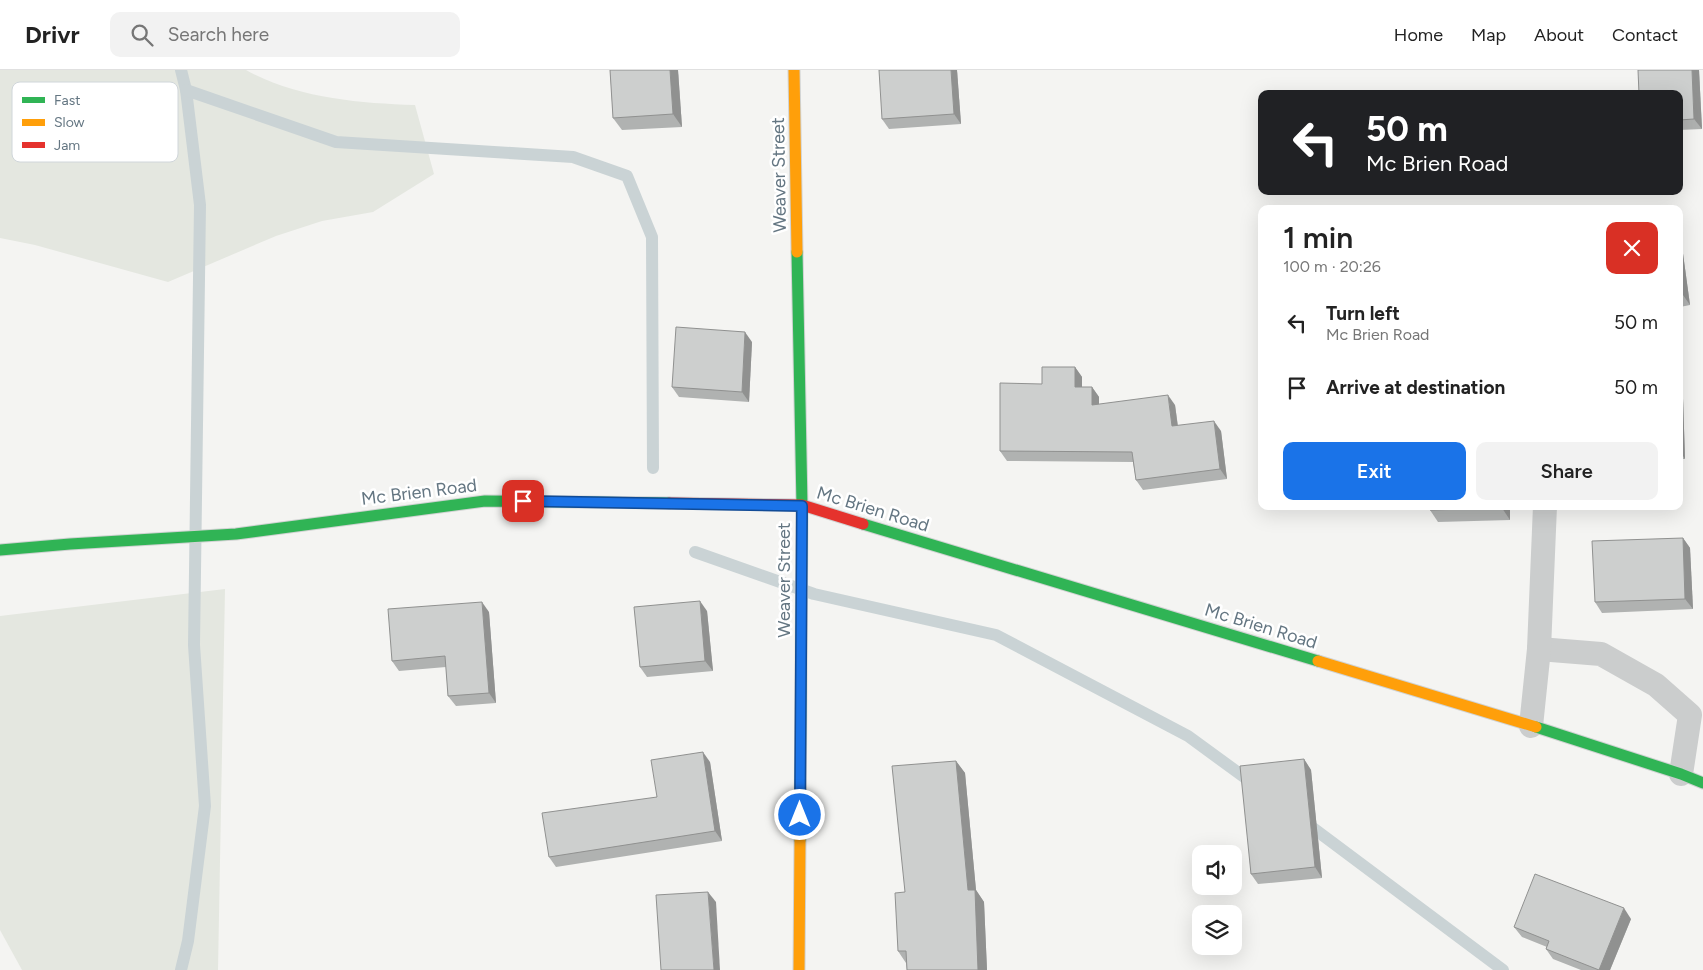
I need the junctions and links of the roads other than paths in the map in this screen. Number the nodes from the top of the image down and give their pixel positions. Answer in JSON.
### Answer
{"nodes":[{"id":1,"x":794,"y":70,"type":"edge"},
{"id":2,"x":802,"y":506,"type":"junction"},
{"id":3,"x":1545,"y":510,"type":"edge"},
{"id":4,"x":0,"y":550,"type":"edge"},
{"id":5,"x":1539,"y":649,"type":"junction"},
{"id":6,"x":1531,"y":726,"type":"junction"},
{"id":7,"x":1681,"y":774,"type":"junction"},
{"id":8,"x":1703,"y":783,"type":"edge"},
{"id":9,"x":799,"y":970,"type":"edge"}],
"edges":[{"from":1,"to":2,"type":"street","name":"Weaver Street"},
{"from":2,"to":4,"type":"street","name":"Mc Brien Road"},
{"from":2,"to":6,"type":"street","name":"Mc Brien Road"},
{"from":2,"to":9,"type":"street","name":"Weaver Street"},
{"from":3,"to":5,"type":"lane"},
{"from":5,"to":6,"type":"lane"},
{"from":5,"to":7,"type":"lane"},
{"from":6,"to":7,"type":"street","name":"Mc Brien Road"},
{"from":7,"to":8,"type":"street","name":"Mc Brien Road"}]}
